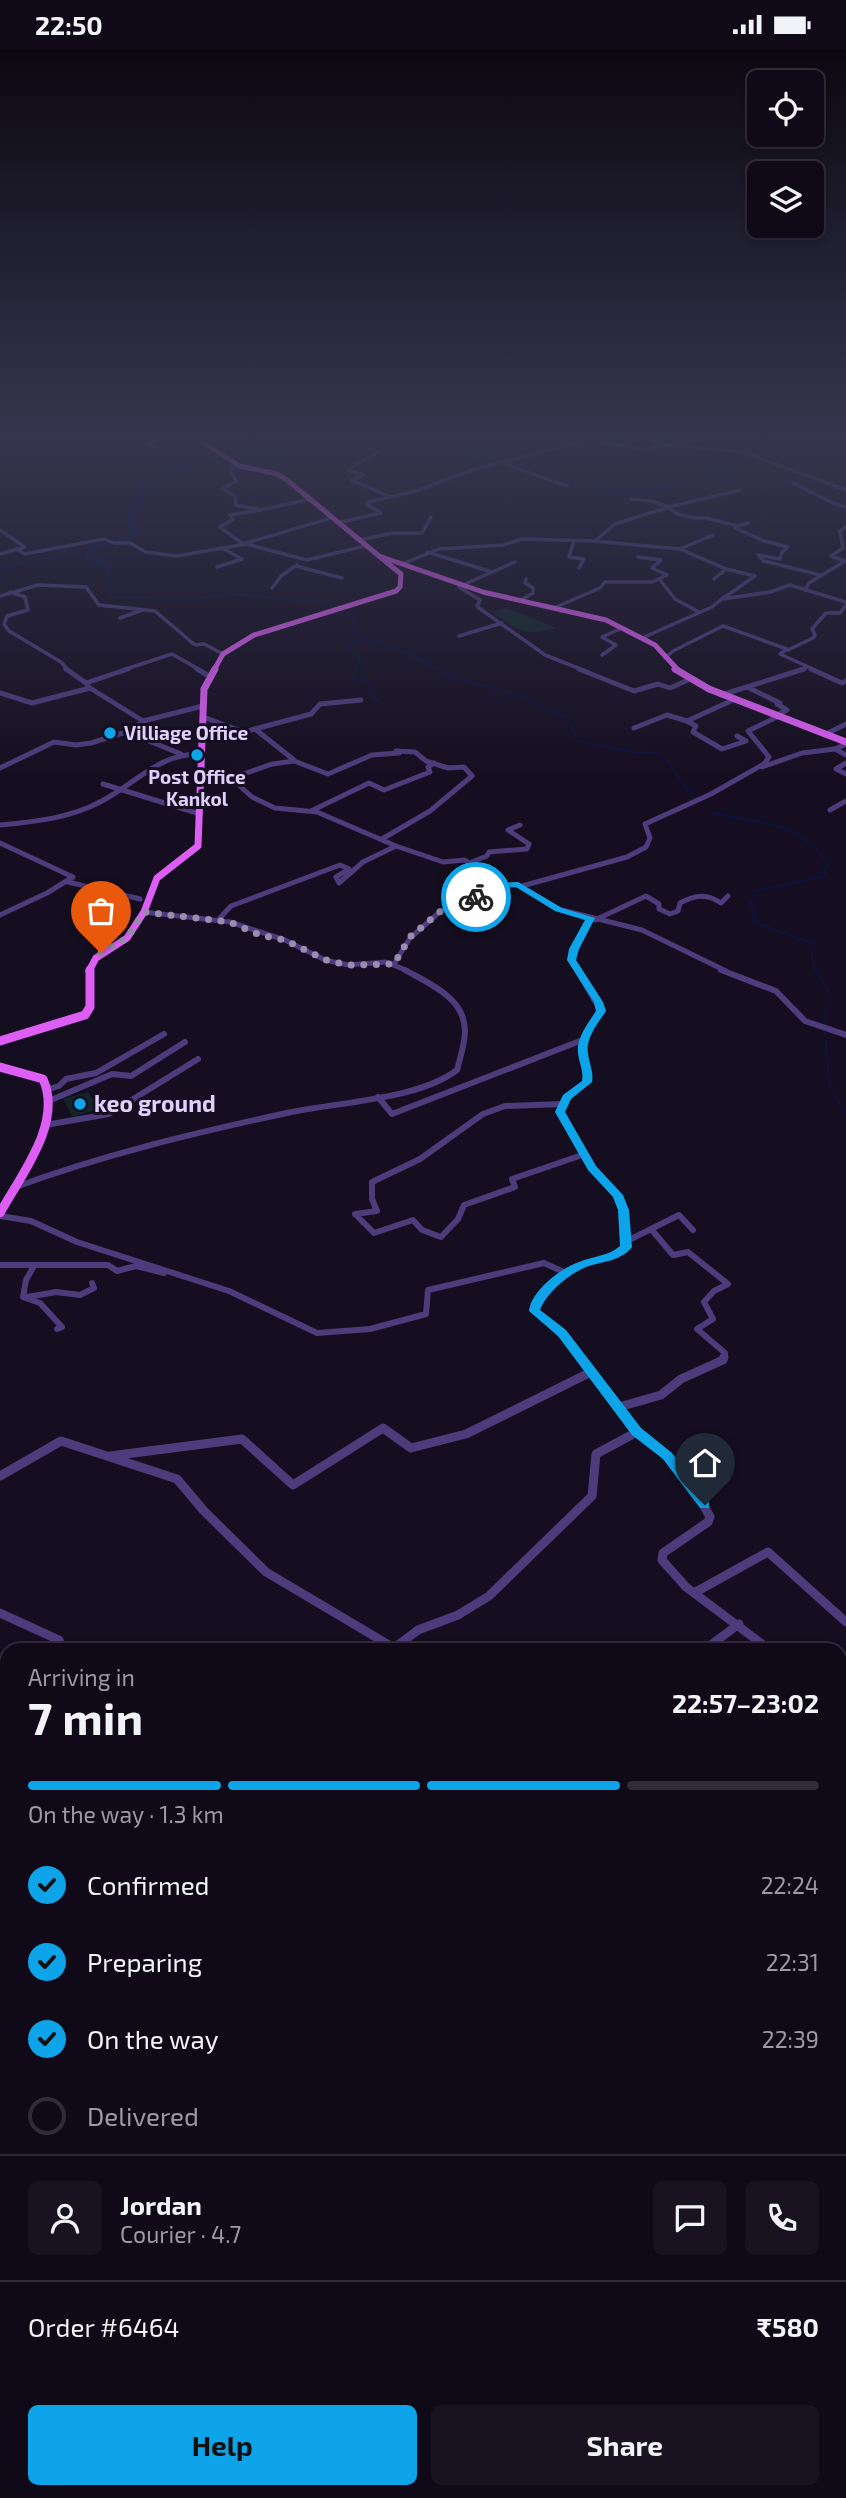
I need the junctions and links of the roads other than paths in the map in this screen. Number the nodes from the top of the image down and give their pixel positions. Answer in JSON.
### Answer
{"nodes":[{"id":1,"x":18,"y":550,"type":"edge"},
{"id":2,"x":45,"y":550,"type":"edge"},
{"id":3,"x":143,"y":550,"type":"edge"},
{"id":4,"x":209,"y":550,"type":"edge"},
{"id":5,"x":226,"y":550,"type":"edge"},
{"id":6,"x":268,"y":550,"type":"edge"},
{"id":7,"x":339,"y":550,"type":"edge"},
{"id":8,"x":372,"y":550,"type":"edge"},
{"id":9,"x":446,"y":550,"type":"edge"},
{"id":10,"x":571,"y":550,"type":"edge"},
{"id":11,"x":683,"y":550,"type":"edge"},
{"id":12,"x":786,"y":550,"type":"edge"},
{"id":13,"x":839,"y":550,"type":"edge"},
{"id":14,"x":427,"y":552,"type":"junction"},
{"id":15,"x":379,"y":556,"type":"junction"},
{"id":16,"x":638,"y":557,"type":"dead end"},
{"id":17,"x":307,"y":560,"type":"junction"},
{"id":18,"x":514,"y":562,"type":"dead end"},
{"id":19,"x":402,"y":564,"type":"junction"},
{"id":20,"x":296,"y":566,"type":"junction"},
{"id":21,"x":217,"y":567,"type":"dead end"},
{"id":22,"x":579,"y":568,"type":"dead end"},
{"id":23,"x":726,"y":569,"type":"junction"},
{"id":24,"x":492,"y":572,"type":"junction"},
{"id":25,"x":821,"y":575,"type":"junction"},
{"id":26,"x":342,"y":578,"type":"dead end"},
{"id":27,"x":526,"y":579,"type":"dead end"},
{"id":28,"x":715,"y":579,"type":"dead end"},
{"id":29,"x":660,"y":580,"type":"junction"},
{"id":30,"x":462,"y":584,"type":"junction"},
{"id":31,"x":272,"y":588,"type":"dead end"},
{"id":32,"x":805,"y":590,"type":"junction"},
{"id":33,"x":10,"y":592,"type":"junction"},
{"id":34,"x":0,"y":596,"type":"edge"},
{"id":35,"x":722,"y":599,"type":"junction"},
{"id":36,"x":521,"y":600,"type":"junction"},
{"id":37,"x":846,"y":604,"type":"edge"},
{"id":38,"x":556,"y":607,"type":"junction"},
{"id":39,"x":146,"y":609,"type":"junction"},
{"id":40,"x":699,"y":612,"type":"junction"},
{"id":41,"x":120,"y":618,"type":"dead end"},
{"id":42,"x":502,"y":623,"type":"junction"},
{"id":43,"x":622,"y":628,"type":"junction"},
{"id":44,"x":459,"y":636,"type":"dead end"},
{"id":45,"x":642,"y":638,"type":"junction"},
{"id":46,"x":788,"y":650,"type":"junction"},
{"id":47,"x":223,"y":654,"type":"junction"},
{"id":48,"x":602,"y":655,"type":"dead end"},
{"id":49,"x":666,"y":658,"type":"junction"},
{"id":50,"x":807,"y":668,"type":"junction"},
{"id":51,"x":209,"y":676,"type":"junction"},
{"id":52,"x":691,"y":679,"type":"junction"},
{"id":53,"x":846,"y":681,"type":"edge"},
{"id":54,"x":86,"y":683,"type":"junction"},
{"id":55,"x":747,"y":687,"type":"junction"},
{"id":56,"x":90,"y":688,"type":"junction"},
{"id":57,"x":0,"y":693,"type":"edge"},
{"id":58,"x":721,"y":695,"type":"junction"},
{"id":59,"x":361,"y":700,"type":"dead end"},
{"id":60,"x":733,"y":700,"type":"junction"},
{"id":61,"x":202,"y":706,"type":"junction"},
{"id":62,"x":203,"y":717,"type":"junction"},
{"id":63,"x":776,"y":717,"type":"junction"},
{"id":64,"x":145,"y":721,"type":"junction"},
{"id":65,"x":687,"y":721,"type":"junction"},
{"id":66,"x":846,"y":724,"type":"edge"},
{"id":67,"x":634,"y":728,"type":"dead end"},
{"id":68,"x":255,"y":729,"type":"junction"},
{"id":69,"x":748,"y":731,"type":"junction"},
{"id":70,"x":824,"y":735,"type":"junction"},
{"id":71,"x":149,"y":741,"type":"dead end"},
{"id":72,"x":846,"y":743,"type":"edge"},
{"id":73,"x":835,"y":749,"type":"junction"},
{"id":74,"x":182,"y":754,"type":"junction"},
{"id":75,"x":201,"y":754,"type":"junction"},
{"id":76,"x":846,"y":755,"type":"edge"},
{"id":77,"x":294,"y":761,"type":"junction"},
{"id":78,"x":435,"y":763,"type":"junction"},
{"id":79,"x":846,"y":763,"type":"edge"},
{"id":80,"x":0,"y":768,"type":"edge"},
{"id":81,"x":755,"y":769,"type":"junction"},
{"id":82,"x":846,"y":774,"type":"edge"},
{"id":83,"x":201,"y":776,"type":"junction"},
{"id":84,"x":231,"y":778,"type":"junction"},
{"id":85,"x":103,"y":783,"type":"dead end"},
{"id":86,"x":120,"y":788,"type":"junction"},
{"id":87,"x":846,"y":801,"type":"edge"},
{"id":88,"x":830,"y":810,"type":"dead end"},
{"id":89,"x":311,"y":811,"type":"junction"},
{"id":90,"x":200,"y":814,"type":"junction"},
{"id":91,"x":0,"y":825,"type":"edge"},
{"id":92,"x":520,"y":825,"type":"dead end"},
{"id":93,"x":382,"y":839,"type":"junction"},
{"id":94,"x":0,"y":843,"type":"edge"},
{"id":95,"x":396,"y":846,"type":"junction"},
{"id":96,"x":469,"y":863,"type":"junction"},
{"id":97,"x":68,"y":882,"type":"junction"},
{"id":98,"x":500,"y":885,"type":"junction"},
{"id":99,"x":522,"y":886,"type":"junction"},
{"id":100,"x":728,"y":896,"type":"dead end"},
{"id":101,"x":140,"y":898,"type":"dead end"},
{"id":102,"x":144,"y":912,"type":"junction"},
{"id":103,"x":0,"y":915,"type":"edge"},
{"id":104,"x":219,"y":919,"type":"junction"},
{"id":105,"x":593,"y":919,"type":"junction"},
{"id":106,"x":394,"y":964,"type":"junction"},
{"id":107,"x":164,"y":1034,"type":"dead end"},
{"id":108,"x":846,"y":1035,"type":"edge"},
{"id":109,"x":585,"y":1039,"type":"junction"},
{"id":110,"x":0,"y":1041,"type":"edge"},
{"id":111,"x":185,"y":1042,"type":"dead end"},
{"id":112,"x":198,"y":1059,"type":"dead end"},
{"id":113,"x":0,"y":1067,"type":"edge"},
{"id":114,"x":49,"y":1089,"type":"junction"},
{"id":115,"x":378,"y":1097,"type":"junction"},
{"id":116,"x":51,"y":1100,"type":"junction"},
{"id":117,"x":563,"y":1104,"type":"junction"},
{"id":118,"x":45,"y":1125,"type":"junction"},
{"id":119,"x":584,"y":1154,"type":"junction"},
{"id":120,"x":13,"y":1189,"type":"junction"},
{"id":121,"x":0,"y":1214,"type":"edge"},
{"id":122,"x":651,"y":1229,"type":"junction"},
{"id":123,"x":693,"y":1230,"type":"dead end"},
{"id":124,"x":625,"y":1242,"type":"junction"},
{"id":125,"x":0,"y":1265,"type":"edge"},
{"id":126,"x":34,"y":1266,"type":"junction"},
{"id":127,"x":170,"y":1271,"type":"junction"},
{"id":128,"x":566,"y":1273,"type":"junction"},
{"id":129,"x":92,"y":1283,"type":"dead end"},
{"id":130,"x":23,"y":1297,"type":"junction"},
{"id":131,"x":57,"y":1329,"type":"dead end"},
{"id":132,"x":591,"y":1372,"type":"junction"},
{"id":133,"x":620,"y":1407,"type":"junction"},
{"id":134,"x":637,"y":1432,"type":"junction"},
{"id":135,"x":108,"y":1456,"type":"junction"},
{"id":136,"x":0,"y":1476,"type":"edge"},
{"id":137,"x":694,"y":1593,"type":"junction"},
{"id":138,"x":0,"y":1613,"type":"edge"},
{"id":139,"x":846,"y":1622,"type":"edge"},
{"id":140,"x":739,"y":1624,"type":"junction"},
{"id":141,"x":60,"y":1643,"type":"edge"},
{"id":142,"x":385,"y":1643,"type":"edge"},
{"id":143,"x":401,"y":1643,"type":"edge"},
{"id":144,"x":713,"y":1643,"type":"edge"},
{"id":145,"x":762,"y":1643,"type":"edge"}],
"edges":[{"from":1,"to":2,"type":"street"},
{"from":3,"to":4,"type":"street"},
{"from":5,"to":21,"type":"street"},
{"from":6,"to":17,"type":"street"},
{"from":7,"to":17,"type":"street"},
{"from":8,"to":15,"type":"main road"},
{"from":9,"to":14,"type":"street"},
{"from":10,"to":22,"type":"street"},
{"from":11,"to":23,"type":"street"},
{"from":12,"to":25,"type":"street"},
{"from":13,"to":25,"type":"street"},
{"from":14,"to":19,"type":"street"},
{"from":14,"to":24,"type":"street"},
{"from":15,"to":19,"type":"main road"},
{"from":15,"to":47,"type":"main road"},
{"from":16,"to":29,"type":"street"},
{"from":17,"to":20,"type":"street"},
{"from":18,"to":24,"type":"street"},
{"from":19,"to":30,"type":"main road"},
{"from":20,"to":26,"type":"street"},
{"from":20,"to":31,"type":"street"},
{"from":23,"to":28,"type":"street"},
{"from":23,"to":35,"type":"street"},
{"from":24,"to":30,"type":"street"},
{"from":25,"to":32,"type":"street"},
{"from":27,"to":36,"type":"street"},
{"from":29,"to":38,"type":"street"},
{"from":29,"to":40,"type":"street"},
{"from":30,"to":36,"type":"main road"},
{"from":30,"to":42,"type":"street"},
{"from":32,"to":35,"type":"street"},
{"from":32,"to":37,"type":"street"},
{"from":33,"to":34,"type":"street"},
{"from":33,"to":39,"type":"street"},
{"from":33,"to":54,"type":"street"},
{"from":35,"to":40,"type":"street"},
{"from":36,"to":38,"type":"main road"},
{"from":37,"to":46,"type":"street"},
{"from":38,"to":43,"type":"main road"},
{"from":39,"to":41,"type":"street"},
{"from":39,"to":47,"type":"street"},
{"from":40,"to":45,"type":"street"},
{"from":42,"to":44,"type":"street"},
{"from":42,"to":52,"type":"street"},
{"from":43,"to":45,"type":"main road"},
{"from":43,"to":48,"type":"street"},
{"from":45,"to":49,"type":"main road"},
{"from":46,"to":49,"type":"street"},
{"from":46,"to":50,"type":"street"},
{"from":47,"to":51,"type":"main road"},
{"from":49,"to":52,"type":"main road"},
{"from":50,"to":53,"type":"street"},
{"from":50,"to":55,"type":"street"},
{"from":51,"to":54,"type":"street"},
{"from":51,"to":61,"type":"main road"},
{"from":52,"to":58,"type":"main road"},
{"from":54,"to":56,"type":"street"},
{"from":55,"to":58,"type":"street"},
{"from":55,"to":63,"type":"street"},
{"from":56,"to":57,"type":"street"},
{"from":56,"to":64,"type":"street"},
{"from":58,"to":60,"type":"main road"},
{"from":59,"to":68,"type":"street"},
{"from":60,"to":63,"type":"main road"},
{"from":60,"to":65,"type":"street"},
{"from":61,"to":62,"type":"main road"},
{"from":61,"to":64,"type":"street"},
{"from":62,"to":68,"type":"street"},
{"from":62,"to":75,"type":"main road"},
{"from":63,"to":69,"type":"street"},
{"from":63,"to":70,"type":"main road"},
{"from":64,"to":80,"type":"street"},
{"from":65,"to":67,"type":"street"},
{"from":65,"to":69,"type":"street"},
{"from":66,"to":70,"type":"street"},
{"from":68,"to":77,"type":"street"},
{"from":69,"to":81,"type":"street"},
{"from":70,"to":72,"type":"main road"},
{"from":71,"to":74,"type":"street"},
{"from":72,"to":73,"type":"street"},
{"from":73,"to":76,"type":"street"},
{"from":73,"to":81,"type":"street"},
{"from":74,"to":75,"type":"street"},
{"from":74,"to":86,"type":"street"},
{"from":75,"to":83,"type":"main road"},
{"from":77,"to":78,"type":"street"},
{"from":77,"to":84,"type":"street"},
{"from":78,"to":89,"type":"street"},
{"from":78,"to":93,"type":"street"},
{"from":79,"to":82,"type":"street"},
{"from":81,"to":99,"type":"street"},
{"from":83,"to":84,"type":"street"},
{"from":83,"to":90,"type":"main road"},
{"from":84,"to":89,"type":"street"},
{"from":85,"to":86,"type":"street"},
{"from":86,"to":90,"type":"street"},
{"from":86,"to":91,"type":"street"},
{"from":87,"to":88,"type":"street"},
{"from":89,"to":93,"type":"street"},
{"from":90,"to":102,"type":"main road"},
{"from":92,"to":96,"type":"street"},
{"from":93,"to":95,"type":"street"},
{"from":94,"to":97,"type":"street"},
{"from":95,"to":96,"type":"street"},
{"from":95,"to":104,"type":"street"},
{"from":96,"to":98,"type":"street"},
{"from":97,"to":101,"type":"street"},
{"from":97,"to":103,"type":"street"},
{"from":98,"to":99,"type":"street"},
{"from":98,"to":106,"type":"street"},
{"from":99,"to":105,"type":"street"},
{"from":100,"to":105,"type":"street"},
{"from":102,"to":104,"type":"street"},
{"from":102,"to":110,"type":"main road"},
{"from":104,"to":106,"type":"street"},
{"from":105,"to":108,"type":"street"},
{"from":105,"to":109,"type":"street"},
{"from":106,"to":115,"type":"street"},
{"from":107,"to":114,"type":"street"},
{"from":109,"to":115,"type":"street"},
{"from":109,"to":117,"type":"street"},
{"from":111,"to":116,"type":"street"},
{"from":112,"to":118,"type":"street"},
{"from":113,"to":114,"type":"main road"},
{"from":114,"to":116,"type":"main road"},
{"from":115,"to":120,"type":"street"},
{"from":116,"to":118,"type":"main road"},
{"from":117,"to":119,"type":"street"},
{"from":117,"to":119,"type":"street"},
{"from":118,"to":120,"type":"main road"},
{"from":119,"to":124,"type":"street"},
{"from":120,"to":121,"type":"main road"},
{"from":121,"to":127,"type":"street"},
{"from":122,"to":123,"type":"street"},
{"from":122,"to":124,"type":"street"},
{"from":122,"to":133,"type":"street"},
{"from":124,"to":128,"type":"street"},
{"from":125,"to":126,"type":"street"},
{"from":126,"to":127,"type":"street"},
{"from":126,"to":130,"type":"street"},
{"from":127,"to":128,"type":"street"},
{"from":128,"to":132,"type":"street"},
{"from":129,"to":130,"type":"street"},
{"from":130,"to":131,"type":"street"},
{"from":132,"to":133,"type":"street"},
{"from":132,"to":135,"type":"street"},
{"from":133,"to":134,"type":"street"},
{"from":134,"to":137,"type":"street"},
{"from":134,"to":143,"type":"street"},
{"from":135,"to":136,"type":"street"},
{"from":135,"to":142,"type":"street"},
{"from":137,"to":139,"type":"street"},
{"from":137,"to":140,"type":"street"},
{"from":138,"to":141,"type":"street"},
{"from":140,"to":144,"type":"street"},
{"from":140,"to":145,"type":"street"}]}
